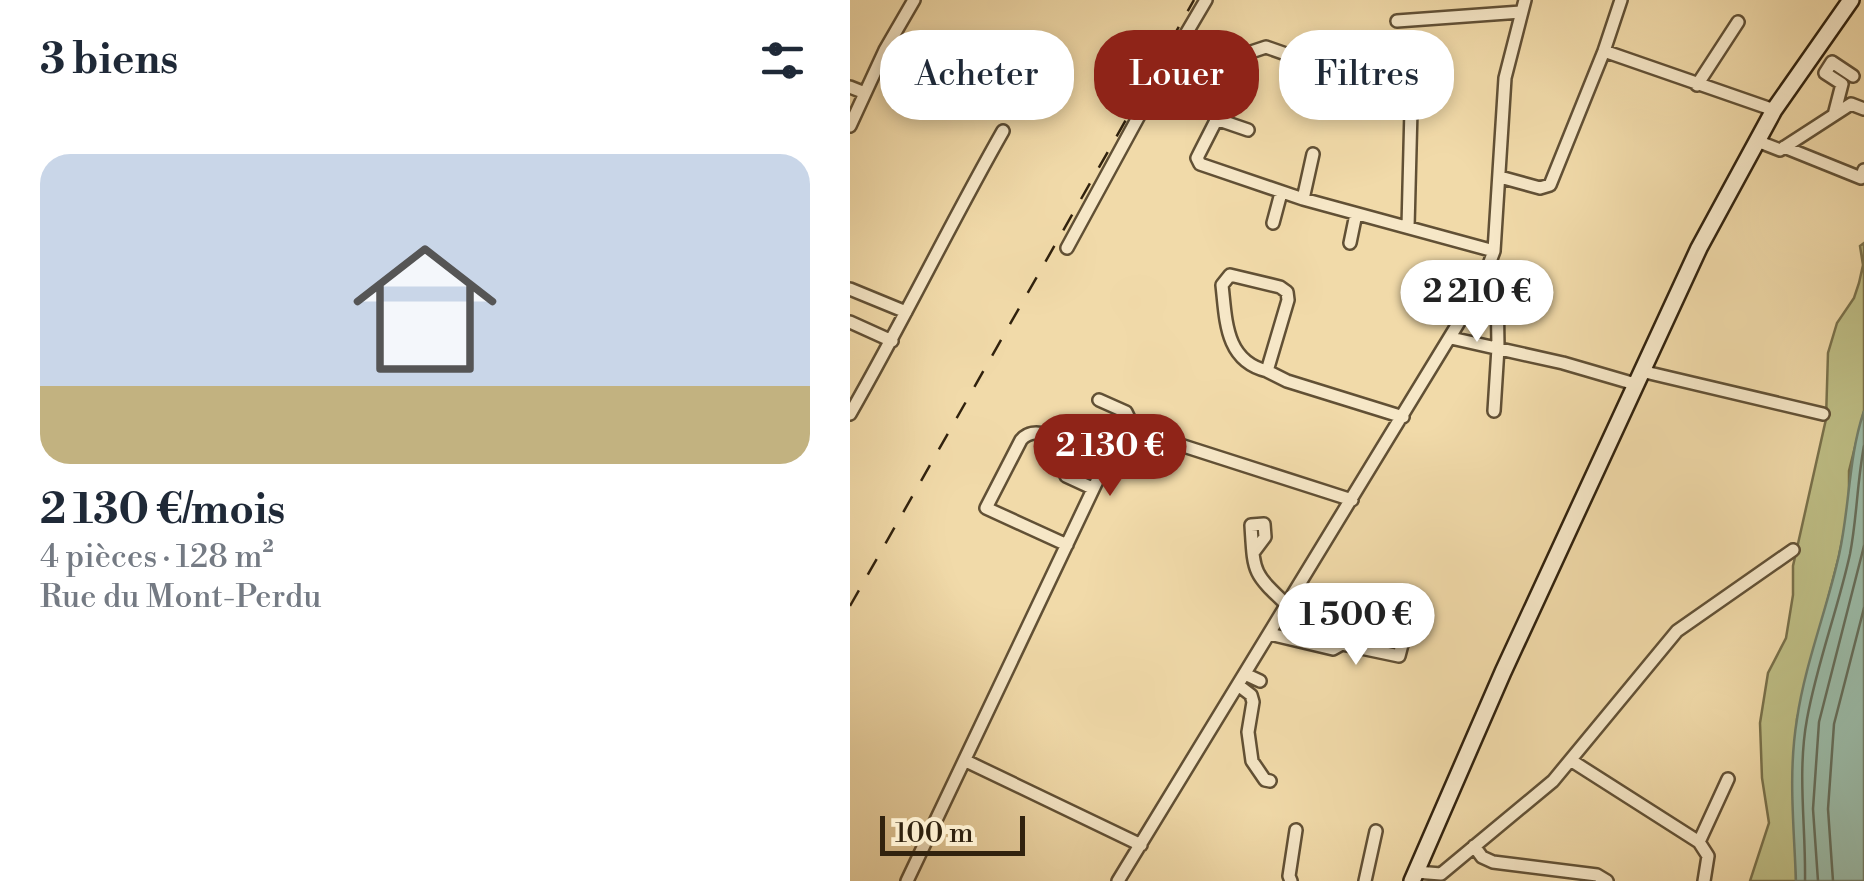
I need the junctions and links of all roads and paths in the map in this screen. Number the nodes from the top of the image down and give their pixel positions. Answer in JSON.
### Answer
{"nodes":[{"id":1,"x":914,"y":0,"type":"edge"},
{"id":2,"x":1206,"y":0,"type":"edge"},
{"id":3,"x":1621,"y":0,"type":"edge"},
{"id":4,"x":1852,"y":0,"type":"edge"},
{"id":5,"x":1523,"y":6,"type":"edge"},
{"id":6,"x":1397,"y":21,"type":"dead end"},
{"id":7,"x":1738,"y":22,"type":"dead end"},
{"id":8,"x":1604,"y":50,"type":"junction"},
{"id":9,"x":1812,"y":55,"type":"junction"},
{"id":10,"x":1829,"y":67,"type":"junction"},
{"id":11,"x":1853,"y":76,"type":"dead end"},
{"id":12,"x":1698,"y":85,"type":"junction"},
{"id":13,"x":850,"y":87,"type":"edge"},
{"id":14,"x":865,"y":93,"type":"junction"},
{"id":15,"x":1862,"y":108,"type":"edge"},
{"id":16,"x":1774,"y":110,"type":"junction"},
{"id":17,"x":1834,"y":115,"type":"junction"},
{"id":18,"x":1216,"y":120,"type":"joint"},
{"id":19,"x":1410,"y":120,"type":"edge"},
{"id":20,"x":850,"y":126,"type":"edge"},
{"id":21,"x":1003,"y":130,"type":"dead end"},
{"id":22,"x":1248,"y":130,"type":"dead end"},
{"id":23,"x":1757,"y":140,"type":"junction"},
{"id":24,"x":1784,"y":148,"type":"junction"},
{"id":25,"x":1313,"y":154,"type":"dead end"},
{"id":26,"x":1864,"y":170,"type":"edge"},
{"id":27,"x":1500,"y":177,"type":"junction"},
{"id":28,"x":1282,"y":193,"type":"junction"},
{"id":29,"x":1303,"y":199,"type":"junction"},
{"id":30,"x":1356,"y":214,"type":"junction"},
{"id":31,"x":1273,"y":223,"type":"dead end"},
{"id":32,"x":1408,"y":226,"type":"junction"},
{"id":33,"x":1350,"y":244,"type":"dead end"},
{"id":34,"x":1067,"y":248,"type":"dead end"},
{"id":35,"x":1494,"y":251,"type":"junction"},
{"id":36,"x":1497,"y":282,"type":"dead end"},
{"id":37,"x":850,"y":289,"type":"edge"},
{"id":38,"x":906,"y":312,"type":"junction"},
{"id":39,"x":850,"y":322,"type":"edge"},
{"id":40,"x":1452,"y":338,"type":"junction"},
{"id":41,"x":892,"y":341,"type":"junction"},
{"id":42,"x":1498,"y":348,"type":"junction"},
{"id":43,"x":1267,"y":371,"type":"junction"},
{"id":44,"x":1638,"y":378,"type":"junction"},
{"id":45,"x":1100,"y":400,"type":"dead end"},
{"id":46,"x":1494,"y":411,"type":"dead end"},
{"id":47,"x":850,"y":414,"type":"edge"},
{"id":48,"x":1823,"y":414,"type":"dead end"},
{"id":49,"x":1402,"y":417,"type":"junction"},
{"id":50,"x":1132,"y":432,"type":"junction"},
{"id":51,"x":1092,"y":488,"type":"junction"},
{"id":52,"x":1352,"y":500,"type":"junction"},
{"id":53,"x":1067,"y":545,"type":"junction"},
{"id":54,"x":1793,"y":550,"type":"dead end"},
{"id":55,"x":1253,"y":553,"type":"dead end"},
{"id":56,"x":1287,"y":605,"type":"junction"},
{"id":57,"x":1341,"y":617,"type":"dead end"},
{"id":58,"x":1270,"y":634,"type":"junction"},
{"id":59,"x":1405,"y":634,"type":"dead end"},
{"id":60,"x":1334,"y":648,"type":"junction"},
{"id":61,"x":1242,"y":680,"type":"junction"},
{"id":62,"x":1260,"y":681,"type":"dead end"},
{"id":63,"x":966,"y":761,"type":"junction"},
{"id":64,"x":1572,"y":761,"type":"junction"},
{"id":65,"x":1728,"y":779,"type":"dead end"},
{"id":66,"x":1270,"y":781,"type":"dead end"},
{"id":67,"x":1296,"y":830,"type":"dead end"},
{"id":68,"x":1376,"y":831,"type":"dead end"},
{"id":69,"x":1699,"y":842,"type":"junction"},
{"id":70,"x":1141,"y":845,"type":"junction"},
{"id":71,"x":1474,"y":846,"type":"junction"},
{"id":72,"x":1414,"y":876,"type":"edge"},
{"id":73,"x":907,"y":881,"type":"edge"},
{"id":74,"x":1118,"y":881,"type":"edge"},
{"id":75,"x":1292,"y":881,"type":"edge"},
{"id":76,"x":1364,"y":881,"type":"edge"},
{"id":77,"x":1607,"y":881,"type":"edge"},
{"id":78,"x":1704,"y":881,"type":"edge"}],
"edges":[{"from":1,"to":14,"type":"street"},
{"from":2,"to":34,"type":"street"},
{"from":3,"to":8,"type":"street"},
{"from":4,"to":9,"type":"main road"},
{"from":5,"to":6,"type":"street"},
{"from":5,"to":27,"type":"street"},
{"from":7,"to":12,"type":"street"},
{"from":8,"to":12,"type":"street"},
{"from":8,"to":27,"type":"street"},
{"from":9,"to":10,"type":"street"},
{"from":9,"to":16,"type":"main road"},
{"from":10,"to":11,"type":"street"},
{"from":10,"to":17,"type":"street"},
{"from":12,"to":16,"type":"street"},
{"from":13,"to":14,"type":"street"},
{"from":14,"to":20,"type":"street"},
{"from":15,"to":17,"type":"street"},
{"from":16,"to":23,"type":"main road"},
{"from":17,"to":24,"type":"street"},
{"from":18,"to":22,"type":"street"},
{"from":18,"to":28,"type":"street"},
{"from":19,"to":32,"type":"street"},
{"from":21,"to":38,"type":"street"},
{"from":23,"to":24,"type":"street"},
{"from":23,"to":44,"type":"main road"},
{"from":24,"to":26,"type":"street"},
{"from":25,"to":29,"type":"street"},
{"from":27,"to":35,"type":"street"},
{"from":28,"to":29,"type":"street"},
{"from":28,"to":31,"type":"street"},
{"from":29,"to":30,"type":"street"},
{"from":30,"to":32,"type":"street"},
{"from":30,"to":33,"type":"street"},
{"from":32,"to":35,"type":"street"},
{"from":35,"to":40,"type":"street"},
{"from":36,"to":42,"type":"street"},
{"from":37,"to":38,"type":"street"},
{"from":38,"to":41,"type":"street"},
{"from":39,"to":41,"type":"street"},
{"from":40,"to":42,"type":"street"},
{"from":40,"to":49,"type":"street"},
{"from":41,"to":47,"type":"street"},
{"from":42,"to":44,"type":"street"},
{"from":42,"to":46,"type":"street"},
{"from":43,"to":43,"type":"street"},
{"from":43,"to":49,"type":"street"},
{"from":44,"to":48,"type":"street"},
{"from":44,"to":72,"type":"main road"},
{"from":45,"to":50,"type":"street"},
{"from":49,"to":52,"type":"street"},
{"from":50,"to":51,"type":"street"},
{"from":50,"to":52,"type":"street"},
{"from":51,"to":53,"type":"street"},
{"from":51,"to":53,"type":"street"},
{"from":52,"to":56,"type":"street"},
{"from":53,"to":63,"type":"street"},
{"from":54,"to":64,"type":"street"},
{"from":55,"to":56,"type":"street"},
{"from":56,"to":58,"type":"street"},
{"from":57,"to":60,"type":"street"},
{"from":58,"to":60,"type":"street"},
{"from":58,"to":61,"type":"street"},
{"from":59,"to":60,"type":"street"},
{"from":61,"to":62,"type":"street"},
{"from":61,"to":66,"type":"street"},
{"from":61,"to":70,"type":"street"},
{"from":63,"to":70,"type":"street"},
{"from":63,"to":73,"type":"street"},
{"from":64,"to":69,"type":"street"},
{"from":64,"to":71,"type":"street"},
{"from":65,"to":69,"type":"street"},
{"from":67,"to":75,"type":"street"},
{"from":68,"to":76,"type":"street"},
{"from":69,"to":78,"type":"street"},
{"from":70,"to":74,"type":"street"},
{"from":71,"to":72,"type":"street"},
{"from":71,"to":77,"type":"street"}]}
